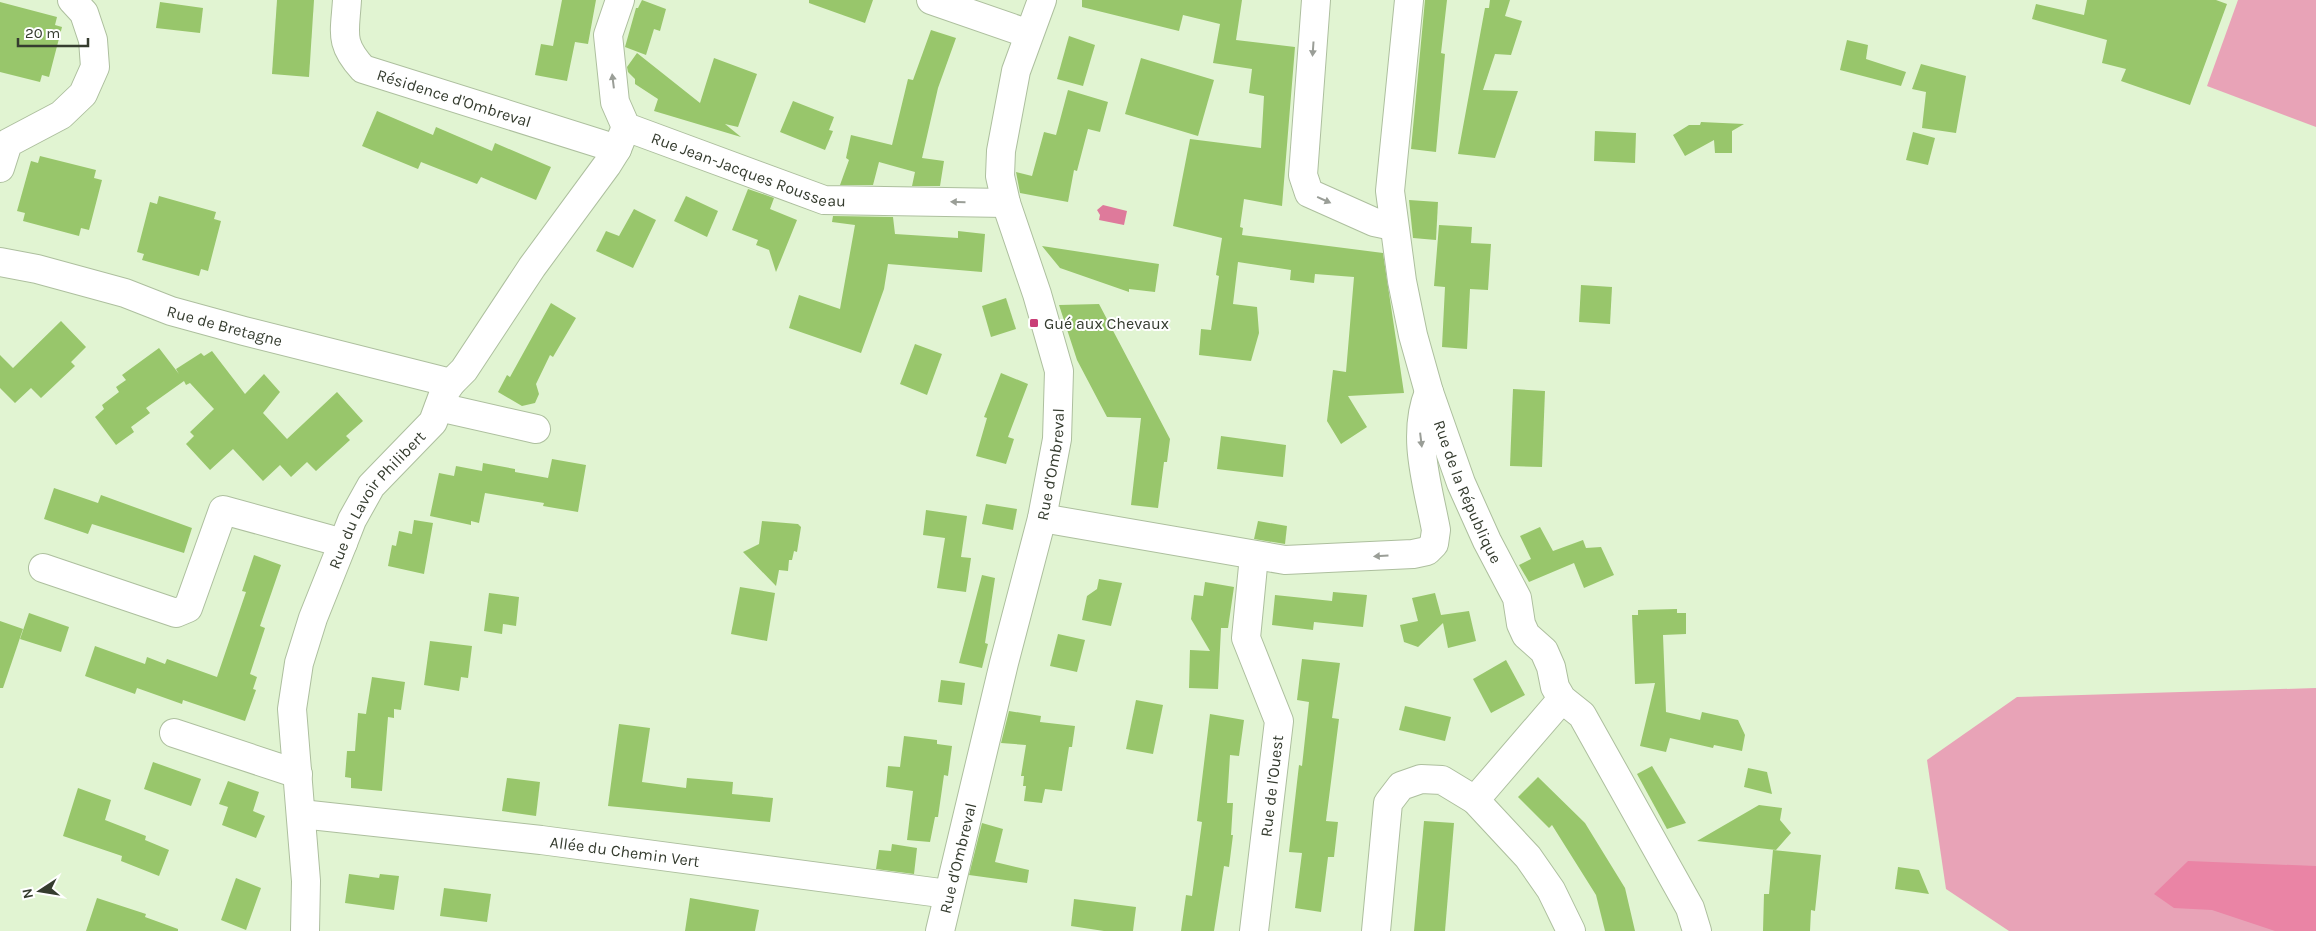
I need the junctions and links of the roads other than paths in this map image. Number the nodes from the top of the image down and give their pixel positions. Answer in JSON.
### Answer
{"nodes":[{"id":1,"x":72,"y":0,"type":"edge"},
{"id":2,"x":347,"y":0,"type":"edge"},
{"id":3,"x":620,"y":0,"type":"edge"},
{"id":4,"x":931,"y":0,"type":"edge"},
{"id":5,"x":1042,"y":0,"type":"edge"},
{"id":6,"x":1316,"y":0,"type":"edge"},
{"id":7,"x":1409,"y":0,"type":"edge"},
{"id":8,"x":1029,"y":34,"type":"junction"},
{"id":9,"x":622,"y":138,"type":"junction"},
{"id":10,"x":0,"y":168,"type":"edge"},
{"id":11,"x":1006,"y":203,"type":"junction"},
{"id":12,"x":1393,"y":226,"type":"junction"},
{"id":13,"x":0,"y":262,"type":"edge"},
{"id":14,"x":451,"y":383,"type":"junction"},
{"id":15,"x":1429,"y":392,"type":"junction"},
{"id":16,"x":439,"y":407,"type":"junction"},
{"id":17,"x":536,"y":429,"type":"dead end"},
{"id":18,"x":1042,"y":518,"type":"junction"},
{"id":19,"x":342,"y":543,"type":"junction"},
{"id":20,"x":1254,"y":556,"type":"junction"},
{"id":21,"x":43,"y":568,"type":"dead end"},
{"id":22,"x":1562,"y":699,"type":"junction"},
{"id":23,"x":174,"y":733,"type":"dead end"},
{"id":24,"x":298,"y":774,"type":"junction"},
{"id":25,"x":1474,"y":800,"type":"junction"},
{"id":26,"x":302,"y":814,"type":"junction"},
{"id":27,"x":948,"y":894,"type":"junction"},
{"id":28,"x":305,"y":931,"type":"edge"},
{"id":29,"x":940,"y":931,"type":"edge"},
{"id":30,"x":1254,"y":931,"type":"edge"},
{"id":31,"x":1376,"y":931,"type":"edge"},
{"id":32,"x":1571,"y":931,"type":"edge"},
{"id":33,"x":1697,"y":931,"type":"edge"}],
"edges":[{"from":1,"to":10,"type":"street"},
{"from":2,"to":9,"type":"street","name":"Résidence d'Ombreval"},
{"from":9,"to":3,"type":"street","one_way":true},
{"from":4,"to":8,"type":"street"},
{"from":5,"to":8,"type":"street","name":"Rue d'Ombreval"},
{"from":6,"to":12,"type":"street","one_way":true},
{"from":7,"to":12,"type":"street","name":"Rue de la République"},
{"from":8,"to":11,"type":"street","name":"Rue d'Ombreval"},
{"from":11,"to":9,"type":"street","name":"Rue Jean-Jacques Rousseau","one_way":true},
{"from":9,"to":14,"type":"street","name":"Rue du Lavoir Philibert"},
{"from":11,"to":18,"type":"street","name":"Rue d'Ombreval"},
{"from":12,"to":15,"type":"street","name":"Rue de la République"},
{"from":13,"to":14,"type":"street","name":"Rue de Bretagne"},
{"from":14,"to":16,"type":"street","name":"Rue du Lavoir Philibert"},
{"from":15,"to":20,"type":"street","one_way":true},
{"from":15,"to":22,"type":"street","name":"Rue de la République"},
{"from":16,"to":17,"type":"street"},
{"from":16,"to":19,"type":"street","name":"Rue du Lavoir Philibert"},
{"from":18,"to":20,"type":"street"},
{"from":18,"to":27,"type":"street","name":"Rue d'Ombreval"},
{"from":19,"to":21,"type":"street"},
{"from":19,"to":24,"type":"street","name":"Rue du Lavoir Philibert"},
{"from":20,"to":30,"type":"street","name":"Rue de l'Ouest"},
{"from":22,"to":25,"type":"street"},
{"from":22,"to":33,"type":"street","name":"Rue de la République"},
{"from":23,"to":24,"type":"street"},
{"from":24,"to":26,"type":"street","name":"Rue du Lavoir Philibert"},
{"from":25,"to":31,"type":"street"},
{"from":25,"to":32,"type":"street"},
{"from":26,"to":27,"type":"street","name":"Allée du Chemin Vert"},
{"from":26,"to":28,"type":"street","name":"Rue du Lavoir Philibert"},
{"from":27,"to":29,"type":"street","name":"Rue d'Ombreval"}]}
